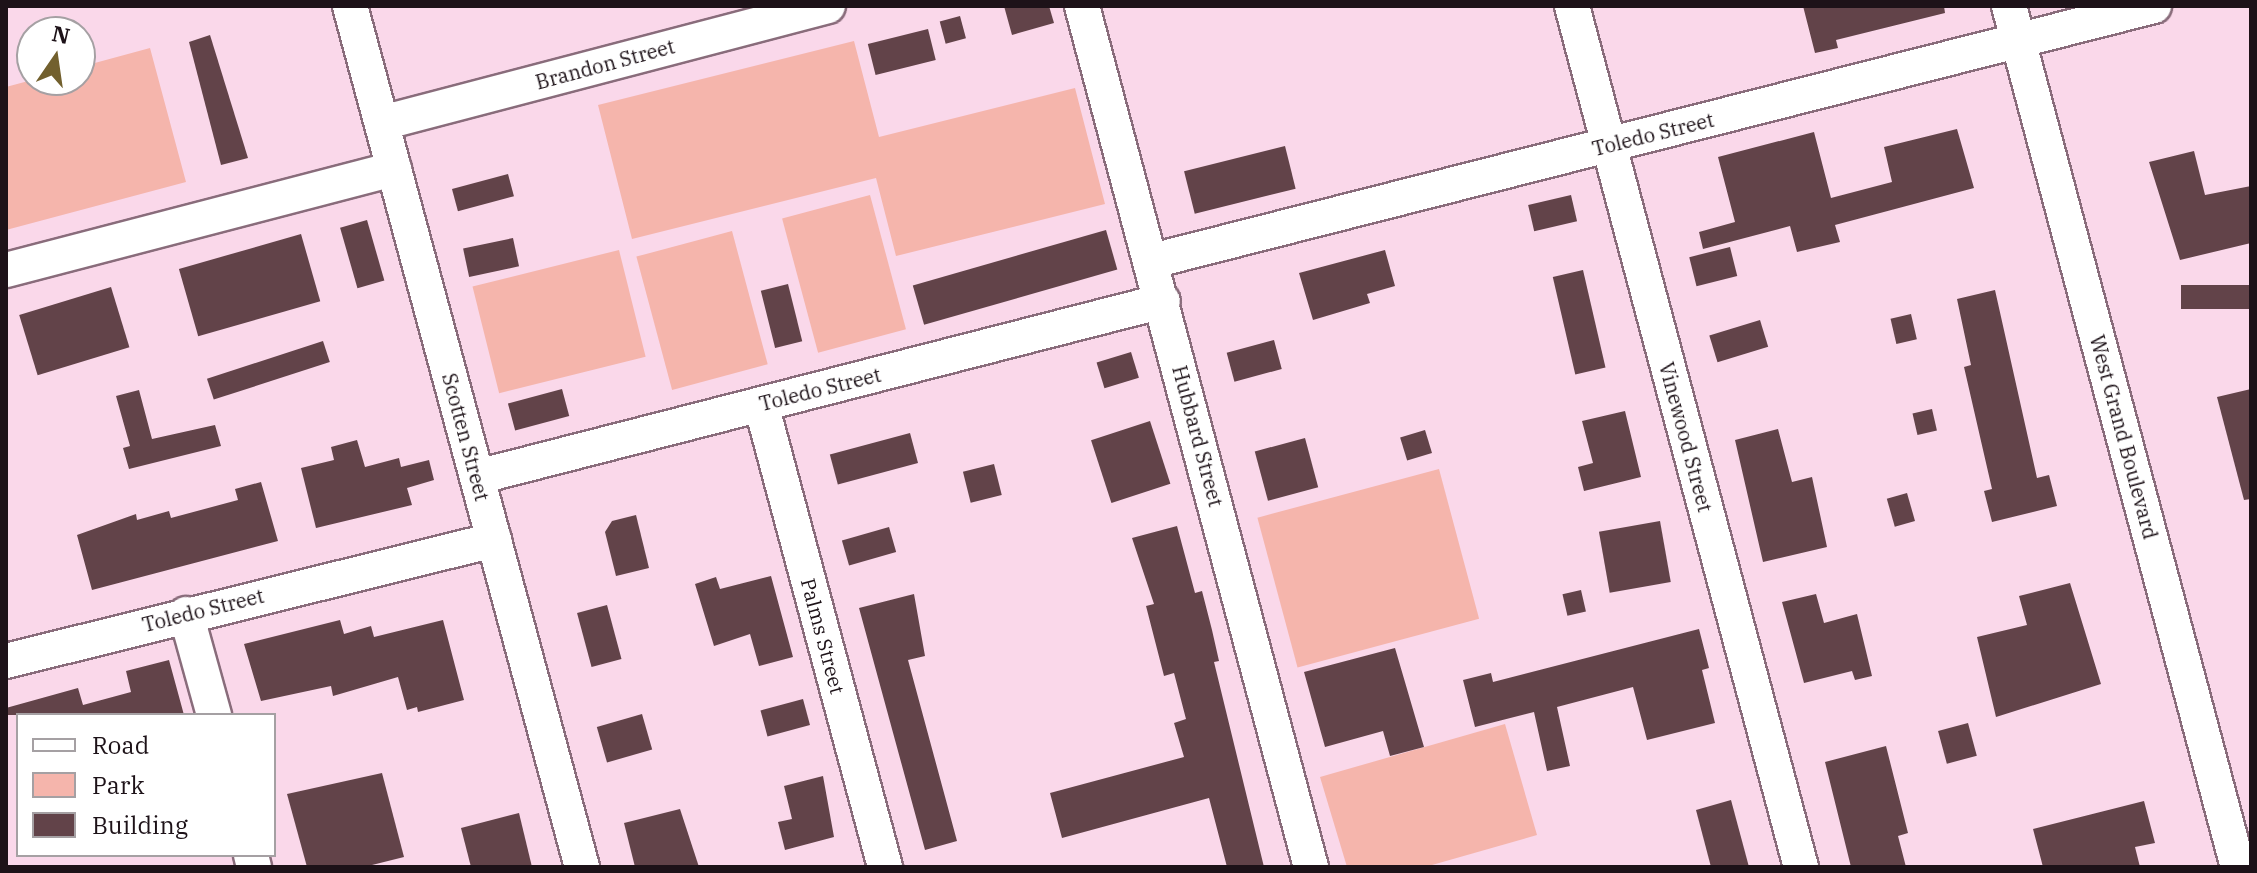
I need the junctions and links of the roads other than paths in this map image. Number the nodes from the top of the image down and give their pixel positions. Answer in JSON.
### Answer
{"nodes":[{"id":1,"x":350,"y":6,"type":"edge"},
{"id":2,"x":828,"y":6,"type":"edge"},
{"id":3,"x":1082,"y":6,"type":"edge"},
{"id":4,"x":1572,"y":6,"type":"edge"},
{"id":5,"x":2009,"y":6,"type":"edge"},
{"id":6,"x":2154,"y":6,"type":"edge"},
{"id":7,"x":2018,"y":41,"type":"junction"},
{"id":8,"x":382,"y":123,"type":"junction"},
{"id":9,"x":1609,"y":145,"type":"junction"},
{"id":10,"x":394,"y":169,"type":"junction"},
{"id":11,"x":1152,"y":261,"type":"junction"},
{"id":12,"x":6,"y":270,"type":"edge"},
{"id":13,"x":1163,"y":301,"type":"junction"},
{"id":14,"x":761,"y":404,"type":"junction"},
{"id":15,"x":477,"y":477,"type":"junction"},
{"id":16,"x":494,"y":540,"type":"junction"},
{"id":17,"x":186,"y":614,"type":"junction"},
{"id":18,"x":6,"y":661,"type":"edge"},
{"id":19,"x":213,"y":713,"type":"edge"},
{"id":20,"x":582,"y":867,"type":"edge"},
{"id":21,"x":885,"y":867,"type":"edge"},
{"id":22,"x":1311,"y":867,"type":"edge"},
{"id":23,"x":1801,"y":867,"type":"edge"},
{"id":24,"x":2238,"y":867,"type":"edge"}],
"edges":[{"from":1,"to":8,"type":"street","name":"Scotten Street"},
{"from":2,"to":8,"type":"street","name":"Brandon Street"},
{"from":3,"to":11,"type":"street","name":"Hubbard Street"},
{"from":4,"to":9,"type":"street","name":"Vinewood Street"},
{"from":5,"to":7,"type":"street","name":"West Grand Boulevard"},
{"from":6,"to":7,"type":"street","name":"Toledo Street"},
{"from":7,"to":9,"type":"street","name":"Toledo Street"},
{"from":7,"to":24,"type":"street","name":"West Grand Boulevard"},
{"from":8,"to":10,"type":"street","name":"Scotten Street"},
{"from":9,"to":11,"type":"street","name":"Toledo Street"},
{"from":9,"to":23,"type":"street","name":"Vinewood Street"},
{"from":10,"to":12,"type":"street"},
{"from":10,"to":15,"type":"street","name":"Scotten Street"},
{"from":11,"to":13,"type":"street","name":"Hubbard Street"},
{"from":13,"to":14,"type":"street","name":"Toledo Street"},
{"from":13,"to":22,"type":"street","name":"Hubbard Street"},
{"from":14,"to":15,"type":"street","name":"Toledo Street"},
{"from":14,"to":21,"type":"street","name":"Palms Street"},
{"from":15,"to":16,"type":"street","name":"Scotten Street"},
{"from":16,"to":17,"type":"street","name":"Toledo Street"},
{"from":16,"to":20,"type":"street","name":"Scotten Street"},
{"from":17,"to":18,"type":"street","name":"Toledo Street"},
{"from":17,"to":19,"type":"street"}]}
